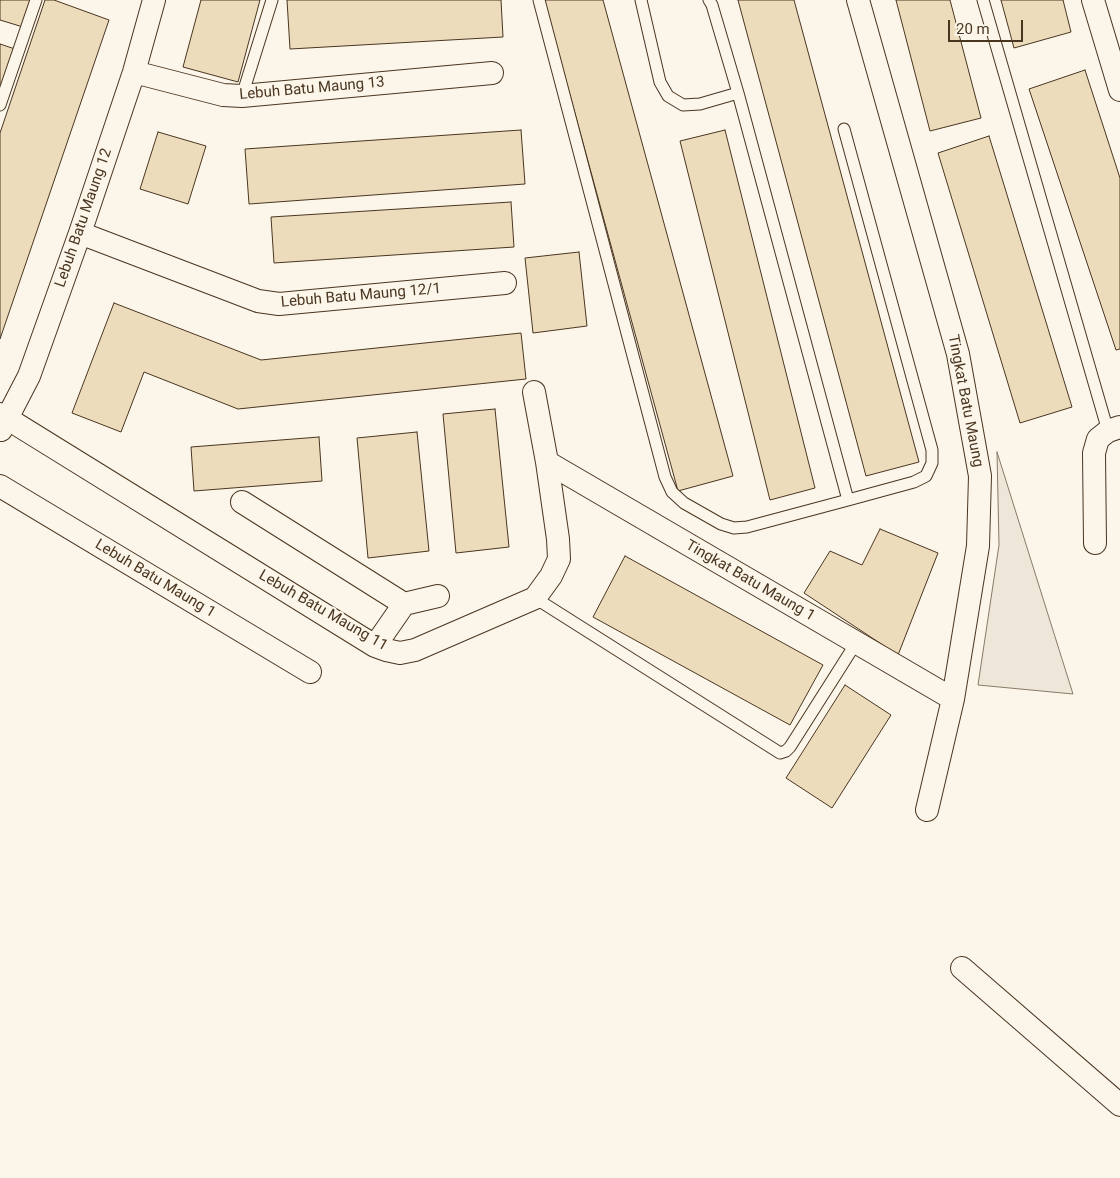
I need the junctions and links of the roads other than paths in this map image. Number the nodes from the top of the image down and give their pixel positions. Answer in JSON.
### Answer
{"nodes":[{"id":1,"x":36,"y":0,"type":"edge"},
{"id":2,"x":154,"y":0,"type":"edge"},
{"id":3,"x":272,"y":0,"type":"edge"},
{"id":4,"x":539,"y":0,"type":"edge"},
{"id":5,"x":641,"y":0,"type":"edge"},
{"id":6,"x":708,"y":0,"type":"edge"},
{"id":7,"x":858,"y":0,"type":"edge"},
{"id":8,"x":983,"y":0,"type":"edge"},
{"id":9,"x":1093,"y":0,"type":"edge"},
{"id":10,"x":134,"y":72,"type":"junction"},
{"id":11,"x":492,"y":73,"type":"dead end"},
{"id":12,"x":1120,"y":90,"type":"edge"},
{"id":13,"x":738,"y":93,"type":"junction"},
{"id":14,"x":242,"y":96,"type":"junction"},
{"id":15,"x":0,"y":105,"type":"edge"},
{"id":16,"x":844,"y":129,"type":"dead end"},
{"id":17,"x":80,"y":233,"type":"junction"},
{"id":18,"x":505,"y":283,"type":"dead end"},
{"id":19,"x":534,"y":392,"type":"dead end"},
{"id":20,"x":3,"y":421,"type":"edge"},
{"id":21,"x":1114,"y":429,"type":"edge"},
{"id":22,"x":547,"y":462,"type":"junction"},
{"id":23,"x":0,"y":486,"type":"edge"},
{"id":24,"x":848,"y":500,"type":"junction"},
{"id":25,"x":242,"y":502,"type":"dead end"},
{"id":26,"x":1095,"y":543,"type":"dead end"},
{"id":27,"x":438,"y":596,"type":"dead end"},
{"id":28,"x":535,"y":598,"type":"junction"},
{"id":29,"x":404,"y":604,"type":"junction"},
{"id":30,"x":856,"y":643,"type":"junction"},
{"id":31,"x":375,"y":646,"type":"junction"},
{"id":32,"x":310,"y":672,"type":"dead end"},
{"id":33,"x":953,"y":699,"type":"junction"},
{"id":34,"x":927,"y":810,"type":"dead end"},
{"id":35,"x":962,"y":968,"type":"dead end"},
{"id":36,"x":1117,"y":1097,"type":"edge"}],
"edges":[{"from":1,"to":15,"type":"lane"},
{"from":2,"to":10,"type":"street","name":"Lebuh Batu Maung 12"},
{"from":3,"to":14,"type":"lane"},
{"from":4,"to":24,"type":"lane"},
{"from":5,"to":13,"type":"lane"},
{"from":6,"to":13,"type":"lane"},
{"from":7,"to":33,"type":"street","name":"Tingkat Batu Maung"},
{"from":8,"to":21,"type":"lane"},
{"from":9,"to":12,"type":"street"},
{"from":10,"to":14,"type":"street","name":"Lebuh Batu Maung 13"},
{"from":10,"to":17,"type":"street","name":"Lebuh Batu Maung 12"},
{"from":11,"to":14,"type":"street","name":"Lebuh Batu Maung 13"},
{"from":13,"to":24,"type":"lane"},
{"from":16,"to":24,"type":"lane"},
{"from":17,"to":18,"type":"street","name":"Lebuh Batu Maung 12/1"},
{"from":17,"to":20,"type":"street","name":"Lebuh Batu Maung 12"},
{"from":19,"to":22,"type":"street"},
{"from":20,"to":31,"type":"street","name":"Lebuh Batu Maung 11"},
{"from":21,"to":26,"type":"street"},
{"from":22,"to":28,"type":"street"},
{"from":22,"to":30,"type":"street","name":"Tingkat Batu Maung 1"},
{"from":23,"to":32,"type":"street","name":"Lebuh Batu Maung 1"},
{"from":25,"to":29,"type":"street"},
{"from":27,"to":29,"type":"street"},
{"from":28,"to":30,"type":"lane"},
{"from":28,"to":31,"type":"street","name":"Lebuh Batu Maung 11"},
{"from":29,"to":31,"type":"street"},
{"from":30,"to":33,"type":"street","name":"Tingkat Batu Maung 1"},
{"from":33,"to":34,"type":"street","name":"Tingkat Batu Maung"},
{"from":35,"to":36,"type":"street"}]}
